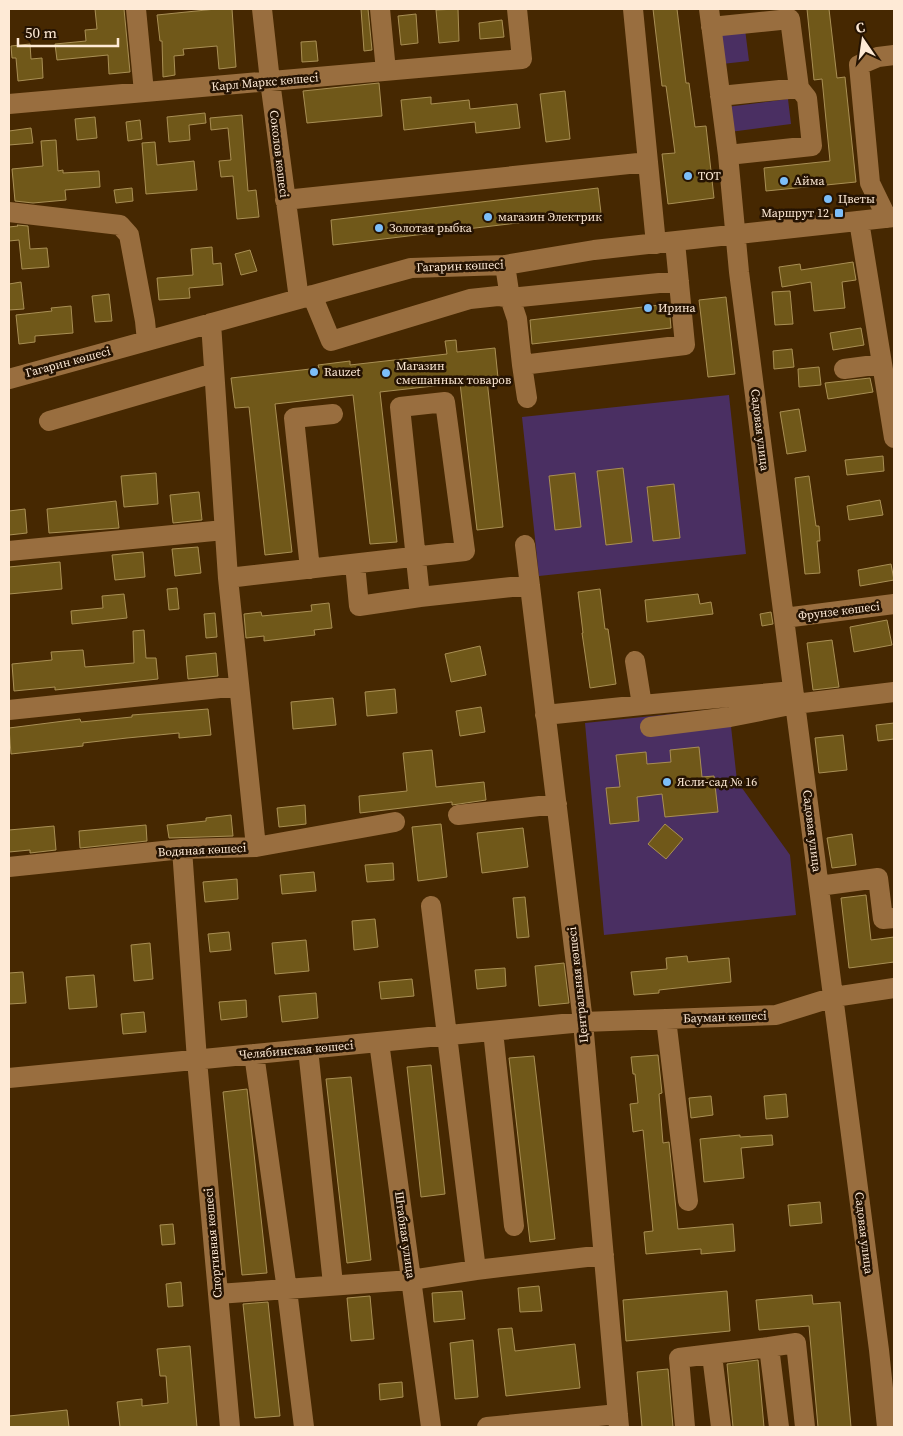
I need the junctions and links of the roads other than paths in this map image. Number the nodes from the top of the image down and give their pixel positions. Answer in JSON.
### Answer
{"nodes":[{"id":1,"x":136,"y":9,"type":"edge"},
{"id":2,"x":262,"y":9,"type":"edge"},
{"id":3,"x":380,"y":9,"type":"edge"},
{"id":4,"x":517,"y":9,"type":"edge"},
{"id":5,"x":633,"y":9,"type":"edge"},
{"id":6,"x":710,"y":18,"type":"edge"},
{"id":7,"x":894,"y":55,"type":"edge"},
{"id":8,"x":386,"y":71,"type":"junction"},
{"id":9,"x":270,"y":81,"type":"junction"},
{"id":10,"x":799,"y":88,"type":"junction"},
{"id":11,"x":144,"y":92,"type":"junction"},
{"id":12,"x":720,"y":96,"type":"junction"},
{"id":13,"x":9,"y":104,"type":"edge"},
{"id":14,"x":728,"y":155,"type":"junction"},
{"id":15,"x":648,"y":162,"type":"junction"},
{"id":16,"x":285,"y":200,"type":"junction"},
{"id":17,"x":9,"y":212,"type":"edge"},
{"id":18,"x":890,"y":218,"type":"edge"},
{"id":19,"x":859,"y":221,"type":"junction"},
{"id":20,"x":734,"y":236,"type":"junction"},
{"id":21,"x":665,"y":243,"type":"junction"},
{"id":22,"x":505,"y":265,"type":"junction"},
{"id":23,"x":679,"y":281,"type":"junction"},
{"id":24,"x":305,"y":297,"type":"junction"},
{"id":25,"x":510,"y":298,"type":"junction"},
{"id":26,"x":211,"y":323,"type":"junction"},
{"id":27,"x":146,"y":341,"type":"junction"},
{"id":28,"x":522,"y":365,"type":"junction"},
{"id":29,"x":887,"y":367,"type":"edge"},
{"id":30,"x":844,"y":369,"type":"dead end"},
{"id":31,"x":214,"y":372,"type":"junction"},
{"id":32,"x":9,"y":379,"type":"edge"},
{"id":33,"x":527,"y":398,"type":"dead end"},
{"id":34,"x":333,"y":414,"type":"dead end"},
{"id":35,"x":49,"y":421,"type":"dead end"},
{"id":36,"x":894,"y":438,"type":"edge"},
{"id":37,"x":224,"y":530,"type":"junction"},
{"id":38,"x":525,"y":545,"type":"dead end"},
{"id":39,"x":9,"y":551,"type":"edge"},
{"id":40,"x":416,"y":557,"type":"junction"},
{"id":41,"x":356,"y":564,"type":"junction"},
{"id":42,"x":310,"y":569,"type":"junction"},
{"id":43,"x":228,"y":578,"type":"junction"},
{"id":44,"x":530,"y":585,"type":"junction"},
{"id":45,"x":420,"y":597,"type":"junction"},
{"id":46,"x":894,"y":604,"type":"edge"},
{"id":47,"x":784,"y":618,"type":"junction"},
{"id":48,"x":635,"y":661,"type":"dead end"},
{"id":49,"x":239,"y":686,"type":"junction"},
{"id":50,"x":894,"y":692,"type":"edge"},
{"id":51,"x":794,"y":698,"type":"junction"},
{"id":52,"x":642,"y":705,"type":"junction"},
{"id":53,"x":9,"y":710,"type":"edge"},
{"id":54,"x":546,"y":715,"type":"junction"},
{"id":55,"x":650,"y":727,"type":"dead end"},
{"id":56,"x":557,"y":804,"type":"junction"},
{"id":57,"x":458,"y":815,"type":"dead end"},
{"id":58,"x":395,"y":822,"type":"dead end"},
{"id":59,"x":256,"y":847,"type":"junction"},
{"id":60,"x":182,"y":850,"type":"junction"},
{"id":61,"x":9,"y":867,"type":"edge"},
{"id":62,"x":886,"y":878,"type":"edge"},
{"id":63,"x":819,"y":886,"type":"junction"},
{"id":64,"x":431,"y":906,"type":"dead end"},
{"id":65,"x":894,"y":918,"type":"edge"},
{"id":66,"x":894,"y":988,"type":"edge"},
{"id":67,"x":834,"y":997,"type":"junction"},
{"id":68,"x":666,"y":1019,"type":"junction"},
{"id":69,"x":583,"y":1022,"type":"junction"},
{"id":70,"x":493,"y":1031,"type":"junction"},
{"id":71,"x":448,"y":1035,"type":"junction"},
{"id":72,"x":379,"y":1042,"type":"junction"},
{"id":73,"x":308,"y":1049,"type":"junction"},
{"id":74,"x":254,"y":1054,"type":"junction"},
{"id":75,"x":197,"y":1060,"type":"junction"},
{"id":76,"x":9,"y":1078,"type":"edge"},
{"id":77,"x":688,"y":1201,"type":"dead end"},
{"id":78,"x":514,"y":1226,"type":"dead end"},
{"id":79,"x":604,"y":1256,"type":"junction"},
{"id":80,"x":476,"y":1270,"type":"junction"},
{"id":81,"x":411,"y":1280,"type":"junction"},
{"id":82,"x":333,"y":1284,"type":"junction"},
{"id":83,"x":287,"y":1290,"type":"junction"},
{"id":84,"x":218,"y":1294,"type":"junction"},
{"id":85,"x":769,"y":1347,"type":"junction"},
{"id":86,"x":887,"y":1349,"type":"edge"},
{"id":87,"x":712,"y":1354,"type":"junction"},
{"id":88,"x":618,"y":1421,"type":"edge"},
{"id":89,"x":230,"y":1427,"type":"edge"},
{"id":90,"x":304,"y":1427,"type":"edge"},
{"id":91,"x":431,"y":1427,"type":"edge"},
{"id":92,"x":487,"y":1427,"type":"edge"},
{"id":93,"x":685,"y":1427,"type":"edge"},
{"id":94,"x":721,"y":1427,"type":"edge"},
{"id":95,"x":779,"y":1427,"type":"edge"},
{"id":96,"x":805,"y":1427,"type":"edge"},
{"id":97,"x":887,"y":1427,"type":"edge"}],
"edges":[{"from":1,"to":11,"type":"street"},
{"from":2,"to":9,"type":"street","name":"Соколов көшесі"},
{"from":3,"to":8,"type":"street"},
{"from":4,"to":8,"type":"street","name":"Карл Маркс көшесі"},
{"from":5,"to":15,"type":"street"},
{"from":6,"to":10,"type":"street"},
{"from":6,"to":12,"type":"street","name":"Садовая улица"},
{"from":7,"to":18,"type":"street"},
{"from":8,"to":9,"type":"street","name":"Карл Маркс көшесі"},
{"from":9,"to":11,"type":"street","name":"Карл Маркс көшесі"},
{"from":9,"to":16,"type":"street","name":"Соколов көшесі"},
{"from":10,"to":12,"type":"street"},
{"from":10,"to":14,"type":"street"},
{"from":11,"to":13,"type":"street","name":"Карл Маркс көшесі"},
{"from":12,"to":14,"type":"street","name":"Садовая улица"},
{"from":14,"to":20,"type":"street","name":"Садовая улица"},
{"from":15,"to":16,"type":"street"},
{"from":15,"to":21,"type":"street"},
{"from":16,"to":24,"type":"street","name":"Соколов көшесі"},
{"from":17,"to":27,"type":"street"},
{"from":18,"to":19,"type":"street","name":"Гагарин көшесі"},
{"from":19,"to":20,"type":"street","name":"Гагарин көшесі"},
{"from":19,"to":29,"type":"street"},
{"from":20,"to":21,"type":"street","name":"Гагарин көшесі"},
{"from":20,"to":47,"type":"street","name":"Садовая улица"},
{"from":21,"to":22,"type":"street","name":"Гагарин көшесі"},
{"from":21,"to":23,"type":"street"},
{"from":22,"to":24,"type":"street","name":"Гагарин көшесі"},
{"from":22,"to":25,"type":"street"},
{"from":23,"to":25,"type":"street"},
{"from":23,"to":28,"type":"street"},
{"from":24,"to":25,"type":"street","name":"Соколов көшесі"},
{"from":24,"to":26,"type":"street","name":"Гагарин көшесі"},
{"from":25,"to":28,"type":"street"},
{"from":26,"to":27,"type":"street","name":"Гагарин көшесі"},
{"from":26,"to":31,"type":"street"},
{"from":27,"to":32,"type":"street","name":"Гагарин көшесі"},
{"from":28,"to":33,"type":"street"},
{"from":29,"to":30,"type":"street"},
{"from":29,"to":36,"type":"street"},
{"from":31,"to":35,"type":"street"},
{"from":31,"to":37,"type":"street"},
{"from":34,"to":42,"type":"street"},
{"from":37,"to":39,"type":"street"},
{"from":37,"to":43,"type":"street"},
{"from":38,"to":44,"type":"street","name":"Центральная көшесі"},
{"from":40,"to":40,"type":"street"},
{"from":40,"to":41,"type":"street"},
{"from":40,"to":45,"type":"street"},
{"from":41,"to":42,"type":"street"},
{"from":41,"to":45,"type":"street"},
{"from":42,"to":43,"type":"street"},
{"from":43,"to":49,"type":"street"},
{"from":44,"to":45,"type":"street"},
{"from":44,"to":54,"type":"street","name":"Центральная көшесі"},
{"from":46,"to":47,"type":"street","name":"Фрунзе көшесі"},
{"from":47,"to":51,"type":"street","name":"Садовая улица"},
{"from":48,"to":52,"type":"street"},
{"from":49,"to":53,"type":"street"},
{"from":49,"to":59,"type":"street"},
{"from":50,"to":51,"type":"street"},
{"from":51,"to":52,"type":"street"},
{"from":51,"to":55,"type":"street"},
{"from":51,"to":63,"type":"street","name":"Садовая улица"},
{"from":52,"to":54,"type":"street"},
{"from":54,"to":56,"type":"street","name":"Центральная көшесі"},
{"from":56,"to":57,"type":"street"},
{"from":56,"to":69,"type":"street","name":"Центральная көшесі"},
{"from":58,"to":59,"type":"street","name":"Водяная көшесі"},
{"from":59,"to":60,"type":"street","name":"Водяная көшесі"},
{"from":60,"to":61,"type":"street","name":"Водяная көшесі"},
{"from":60,"to":75,"type":"street","name":"Спортивная көшесі"},
{"from":62,"to":63,"type":"street"},
{"from":62,"to":65,"type":"street"},
{"from":63,"to":67,"type":"street","name":"Садовая улица"},
{"from":64,"to":71,"type":"street"},
{"from":66,"to":67,"type":"street","name":"Бауман көшесі"},
{"from":67,"to":68,"type":"street","name":"Бауман көшесі"},
{"from":67,"to":86,"type":"street","name":"Садовая улица"},
{"from":68,"to":69,"type":"street","name":"Бауман көшесі"},
{"from":68,"to":77,"type":"street"},
{"from":69,"to":70,"type":"street","name":"Челябинская көшесі"},
{"from":69,"to":79,"type":"street","name":"Центральная көшесі"},
{"from":70,"to":71,"type":"street","name":"Челябинская көшесі"},
{"from":70,"to":78,"type":"street"},
{"from":71,"to":72,"type":"street","name":"Челябинская көшесі"},
{"from":71,"to":80,"type":"street"},
{"from":72,"to":73,"type":"street","name":"Челябинская көшесі"},
{"from":72,"to":81,"type":"street","name":"Штабная улица"},
{"from":73,"to":74,"type":"street","name":"Челябинская көшесі"},
{"from":73,"to":82,"type":"street"},
{"from":74,"to":75,"type":"street","name":"Челябинская көшесі"},
{"from":74,"to":83,"type":"street"},
{"from":75,"to":76,"type":"street","name":"Челябинская көшесі"},
{"from":75,"to":84,"type":"street","name":"Спортивная көшесі"},
{"from":79,"to":80,"type":"street"},
{"from":79,"to":88,"type":"street","name":"Центральная көшесі"},
{"from":80,"to":81,"type":"street"},
{"from":81,"to":82,"type":"street"},
{"from":81,"to":91,"type":"street","name":"Штабная улица"},
{"from":82,"to":83,"type":"street"},
{"from":83,"to":84,"type":"street"},
{"from":83,"to":90,"type":"street"},
{"from":84,"to":89,"type":"street","name":"Спортивная көшесі"},
{"from":85,"to":87,"type":"street"},
{"from":85,"to":95,"type":"street"},
{"from":85,"to":96,"type":"street"},
{"from":86,"to":97,"type":"street","name":"Садовая улица"},
{"from":87,"to":93,"type":"street"},
{"from":87,"to":94,"type":"street"},
{"from":88,"to":92,"type":"street"}]}
